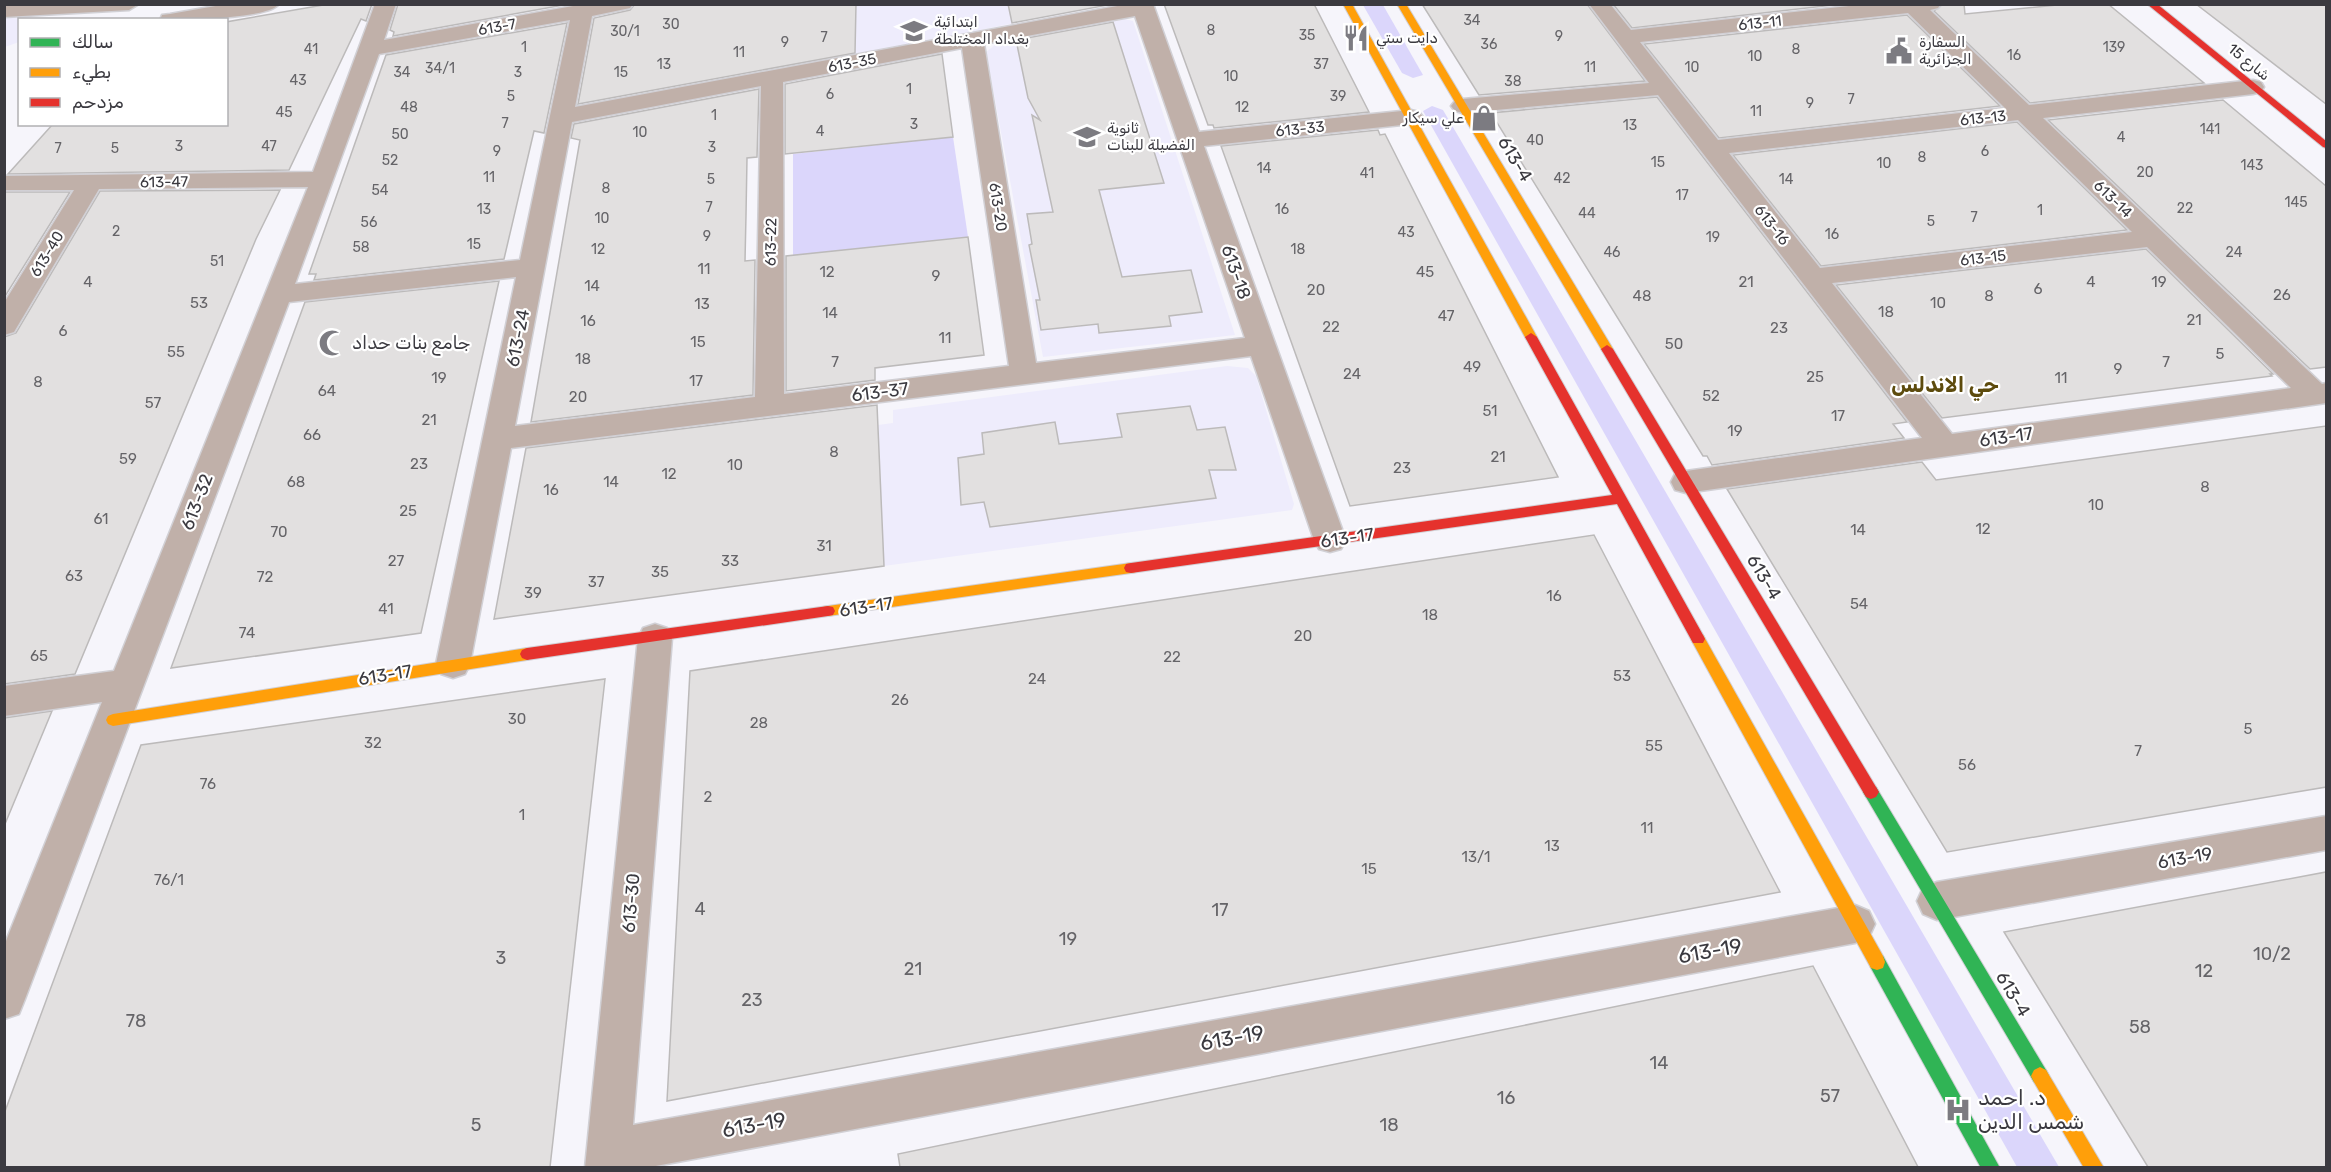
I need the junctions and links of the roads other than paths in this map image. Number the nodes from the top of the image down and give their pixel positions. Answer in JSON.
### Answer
{"nodes":[{"id":1,"x":129,"y":4,"type":"edge"},
{"id":2,"x":169,"y":4,"type":"edge"},
{"id":3,"x":269,"y":4,"type":"edge"},
{"id":4,"x":386,"y":4,"type":"edge"},
{"id":5,"x":623,"y":4,"type":"edge"},
{"id":6,"x":1347,"y":4,"type":"edge"},
{"id":7,"x":1401,"y":4,"type":"edge"},
{"id":8,"x":1599,"y":4,"type":"edge"},
{"id":9,"x":2151,"y":4,"type":"edge"},
{"id":10,"x":1918,"y":5,"type":"edge"},
{"id":11,"x":1142,"y":6,"type":"edge"},
{"id":12,"x":14,"y":9,"type":"edge"},
{"id":13,"x":582,"y":12,"type":"junction"},
{"id":14,"x":166,"y":18,"type":"edge"},
{"id":15,"x":181,"y":18,"type":"edge"},
{"id":16,"x":1625,"y":38,"type":"junction"},
{"id":17,"x":972,"y":40,"type":"junction"},
{"id":18,"x":370,"y":49,"type":"junction"},
{"id":19,"x":772,"y":78,"type":"junction"},
{"id":20,"x":2253,"y":87,"type":"junction"},
{"id":21,"x":1664,"y":88,"type":"junction"},
{"id":22,"x":1453,"y":98,"type":"junction"},
{"id":23,"x":1407,"y":104,"type":"junction"},
{"id":24,"x":2025,"y":113,"type":"junction"},
{"id":25,"x":561,"y":117,"type":"junction"},
{"id":26,"x":1189,"y":140,"type":"junction"},
{"id":27,"x":2326,"y":145,"type":"edge"},
{"id":28,"x":1712,"y":148,"type":"junction"},
{"id":29,"x":323,"y":179,"type":"junction"},
{"id":30,"x":4,"y":183,"type":"edge"},
{"id":31,"x":90,"y":183,"type":"junction"},
{"id":32,"x":2154,"y":238,"type":"junction"},
{"id":33,"x":532,"y":267,"type":"junction"},
{"id":34,"x":1813,"y":277,"type":"junction"},
{"id":35,"x":277,"y":295,"type":"junction"},
{"id":36,"x":4,"y":326,"type":"edge"},
{"id":37,"x":1261,"y":345,"type":"junction"},
{"id":38,"x":1024,"y":374,"type":"junction"},
{"id":39,"x":2321,"y":393,"type":"edge"},
{"id":40,"x":769,"y":405,"type":"junction"},
{"id":41,"x":498,"y":439,"type":"junction"},
{"id":42,"x":1944,"y":445,"type":"junction"},
{"id":43,"x":1686,"y":482,"type":"junction"},
{"id":44,"x":1619,"y":499,"type":"junction"},
{"id":45,"x":1330,"y":540,"type":"junction"},
{"id":46,"x":655,"y":638,"type":"junction"},
{"id":47,"x":453,"y":664,"type":"junction"},
{"id":48,"x":127,"y":684,"type":"junction"},
{"id":49,"x":4,"y":701,"type":"edge"},
{"id":50,"x":113,"y":720,"type":"junction"},
{"id":51,"x":2326,"y":833,"type":"edge"},
{"id":52,"x":1937,"y":901,"type":"junction"},
{"id":53,"x":1855,"y":924,"type":"junction"},
{"id":54,"x":4,"y":999,"type":"edge"},
{"id":55,"x":608,"y":1160,"type":"edge"},
{"id":56,"x":1991,"y":1167,"type":"edge"},
{"id":57,"x":2095,"y":1167,"type":"edge"}],
"edges":[{"from":1,"to":12,"type":"street"},
{"from":2,"to":14,"type":"street"},
{"from":3,"to":15,"type":"street"},
{"from":4,"to":18,"type":"street","name":"613-32"},
{"from":5,"to":13,"type":"street","name":"613-7"},
{"from":6,"to":23,"type":"street"},
{"from":7,"to":22,"type":"street","name":"613-4"},
{"from":8,"to":16,"type":"street","name":"613-16"},
{"from":9,"to":20,"type":"street","name":"شارع 15"},
{"from":10,"to":16,"type":"street","name":"613-11"},
{"from":10,"to":24,"type":"street","name":"613-14"},
{"from":11,"to":17,"type":"street","name":"613-35"},
{"from":11,"to":26,"type":"street","name":"613-18"},
{"from":13,"to":18,"type":"street","name":"613-7"},
{"from":13,"to":25,"type":"street","name":"613-24"},
{"from":16,"to":21,"type":"street","name":"613-16"},
{"from":17,"to":19,"type":"street","name":"613-35"},
{"from":17,"to":38,"type":"street","name":"613-20"},
{"from":18,"to":29,"type":"street","name":"613-32"},
{"from":19,"to":25,"type":"street","name":"613-35"},
{"from":19,"to":40,"type":"street","name":"613-22"},
{"from":20,"to":24,"type":"street","name":"613-13"},
{"from":20,"to":27,"type":"street","name":"شارع 15"},
{"from":21,"to":22,"type":"street"},
{"from":21,"to":28,"type":"street","name":"613-16"},
{"from":22,"to":43,"type":"street","name":"613-4"},
{"from":23,"to":26,"type":"street","name":"613-33"},
{"from":23,"to":44,"type":"street"},
{"from":24,"to":28,"type":"street","name":"613-13"},
{"from":24,"to":32,"type":"street","name":"613-14"},
{"from":25,"to":33,"type":"street","name":"613-24"},
{"from":26,"to":37,"type":"street","name":"613-18"},
{"from":28,"to":34,"type":"street","name":"613-16"},
{"from":29,"to":31,"type":"street","name":"613-47"},
{"from":29,"to":35,"type":"street","name":"613-32"},
{"from":30,"to":31,"type":"street","name":"613-47"},
{"from":31,"to":36,"type":"street","name":"613-40"},
{"from":32,"to":34,"type":"street","name":"613-15"},
{"from":32,"to":39,"type":"street","name":"613-14"},
{"from":33,"to":35,"type":"street"},
{"from":33,"to":41,"type":"street","name":"613-24"},
{"from":34,"to":42,"type":"street","name":"613-16"},
{"from":35,"to":48,"type":"street","name":"613-32"},
{"from":37,"to":38,"type":"street","name":"613-37"},
{"from":37,"to":45,"type":"street","name":"613-18"},
{"from":38,"to":40,"type":"street","name":"613-37"},
{"from":39,"to":42,"type":"street","name":"613-17"},
{"from":40,"to":41,"type":"street","name":"613-37"},
{"from":41,"to":47,"type":"street","name":"613-24"},
{"from":42,"to":43,"type":"street","name":"613-17"},
{"from":43,"to":52,"type":"street","name":"613-4"},
{"from":44,"to":45,"type":"street","name":"613-17"},
{"from":44,"to":53,"type":"street"},
{"from":45,"to":46,"type":"street","name":"613-17"},
{"from":46,"to":47,"type":"street","name":"613-17"},
{"from":46,"to":55,"type":"street","name":"613-30"},
{"from":47,"to":50,"type":"street","name":"613-17"},
{"from":48,"to":49,"type":"street"},
{"from":48,"to":50,"type":"street","name":"613-32"},
{"from":50,"to":54,"type":"street","name":"613-32"},
{"from":51,"to":52,"type":"street","name":"613-19"},
{"from":52,"to":57,"type":"street","name":"613-4"},
{"from":53,"to":55,"type":"street","name":"613-19"},
{"from":53,"to":56,"type":"street"}]}
